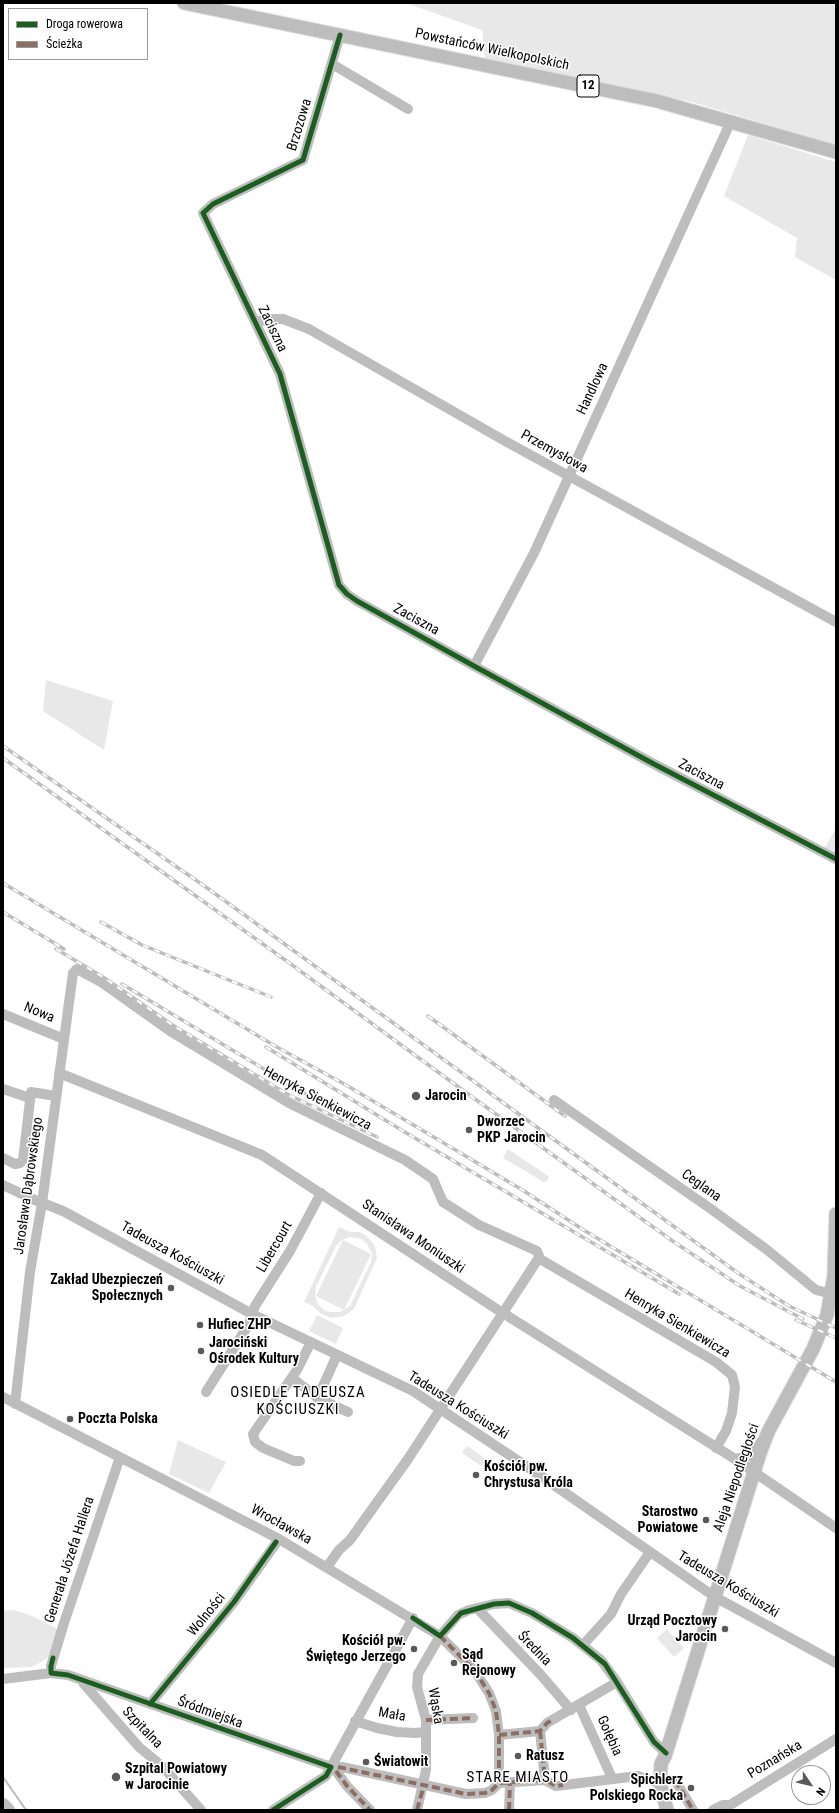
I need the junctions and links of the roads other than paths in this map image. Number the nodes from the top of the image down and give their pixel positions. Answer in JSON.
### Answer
{"nodes":[{"id":1,"x":184,"y":3,"type":"edge"},
{"id":2,"x":340,"y":35,"type":"junction"},
{"id":3,"x":332,"y":64,"type":"junction"},
{"id":4,"x":408,"y":109,"type":"dead end"},
{"id":5,"x":731,"y":121,"type":"junction"},
{"id":6,"x":836,"y":152,"type":"edge"},
{"id":7,"x":203,"y":213,"type":"joint"},
{"id":8,"x":256,"y":322,"type":"junction"},
{"id":9,"x":569,"y":476,"type":"junction"},
{"id":10,"x":836,"y":622,"type":"edge"},
{"id":11,"x":474,"y":666,"type":"junction"},
{"id":12,"x":836,"y":859,"type":"edge"},
{"id":13,"x":73,"y":973,"type":"joint"},
{"id":14,"x":3,"y":1014,"type":"edge"},
{"id":15,"x":64,"y":1039,"type":"junction"},
{"id":16,"x":59,"y":1073,"type":"junction"},
{"id":17,"x":3,"y":1089,"type":"edge"},
{"id":18,"x":56,"y":1096,"type":"junction"},
{"id":19,"x":30,"y":1098,"type":"junction"},
{"id":20,"x":554,"y":1100,"type":"dead end"},
{"id":21,"x":3,"y":1158,"type":"edge"},
{"id":22,"x":3,"y":1185,"type":"edge"},
{"id":23,"x":321,"y":1193,"type":"junction"},
{"id":24,"x":42,"y":1203,"type":"junction"},
{"id":25,"x":836,"y":1214,"type":"edge"},
{"id":26,"x":540,"y":1259,"type":"junction"},
{"id":27,"x":835,"y":1262,"type":"edge"},
{"id":28,"x":832,"y":1294,"type":"junction"},
{"id":29,"x":502,"y":1313,"type":"junction"},
{"id":30,"x":252,"y":1314,"type":"junction"},
{"id":31,"x":311,"y":1342,"type":"junction"},
{"id":32,"x":337,"y":1355,"type":"junction"},
{"id":33,"x":292,"y":1378,"type":"junction"},
{"id":34,"x":206,"y":1392,"type":"dead end"},
{"id":35,"x":315,"y":1396,"type":"junction"},
{"id":36,"x":3,"y":1397,"type":"edge"},
{"id":37,"x":15,"y":1404,"type":"junction"},
{"id":38,"x":440,"y":1408,"type":"junction"},
{"id":39,"x":348,"y":1412,"type":"dead end"},
{"id":40,"x":768,"y":1432,"type":"junction"},
{"id":41,"x":716,"y":1448,"type":"junction"},
{"id":42,"x":120,"y":1457,"type":"junction"},
{"id":43,"x":735,"y":1459,"type":"junction"},
{"id":44,"x":300,"y":1461,"type":"dead end"},
{"id":45,"x":754,"y":1472,"type":"junction"},
{"id":46,"x":836,"y":1528,"type":"edge"},
{"id":47,"x":279,"y":1539,"type":"junction"},
{"id":48,"x":650,"y":1552,"type":"junction"},
{"id":49,"x":327,"y":1567,"type":"junction"},
{"id":50,"x":715,"y":1597,"type":"junction"},
{"id":51,"x":477,"y":1608,"type":"junction"},
{"id":52,"x":413,"y":1618,"type":"junction"},
{"id":53,"x":440,"y":1636,"type":"junction"},
{"id":54,"x":583,"y":1645,"type":"junction"},
{"id":55,"x":836,"y":1663,"type":"edge"},
{"id":56,"x":51,"y":1673,"type":"junction"},
{"id":57,"x":3,"y":1679,"type":"edge"},
{"id":58,"x":82,"y":1680,"type":"junction"},
{"id":59,"x":617,"y":1682,"type":"junction"},
{"id":60,"x":150,"y":1704,"type":"junction"},
{"id":61,"x":575,"y":1707,"type":"junction"},
{"id":62,"x":473,"y":1718,"type":"dead end"},
{"id":63,"x":426,"y":1720,"type":"junction"},
{"id":64,"x":355,"y":1721,"type":"junction"},
{"id":65,"x":540,"y":1731,"type":"junction"},
{"id":66,"x":425,"y":1732,"type":"junction"},
{"id":67,"x":498,"y":1732,"type":"junction"},
{"id":68,"x":836,"y":1740,"type":"edge"},
{"id":69,"x":666,"y":1754,"type":"junction"},
{"id":70,"x":331,"y":1768,"type":"junction"},
{"id":71,"x":612,"y":1778,"type":"junction"},
{"id":72,"x":545,"y":1780,"type":"junction"},
{"id":73,"x":676,"y":1780,"type":"dead end"},
{"id":74,"x":510,"y":1783,"type":"junction"},
{"id":75,"x":660,"y":1783,"type":"junction"},
{"id":76,"x":499,"y":1784,"type":"junction"},
{"id":77,"x":424,"y":1785,"type":"junction"},
{"id":78,"x":3,"y":1805,"type":"edge"},
{"id":79,"x":510,"y":1805,"type":"edge"},
{"id":80,"x":729,"y":1808,"type":"edge"},
{"id":81,"x":8,"y":1810,"type":"edge"},
{"id":82,"x":201,"y":1810,"type":"edge"},
{"id":83,"x":273,"y":1810,"type":"edge"},
{"id":84,"x":370,"y":1810,"type":"edge"},
{"id":85,"x":417,"y":1810,"type":"edge"},
{"id":86,"x":666,"y":1810,"type":"edge"},
{"id":87,"x":676,"y":1810,"type":"edge"},
{"id":88,"x":693,"y":1810,"type":"edge"},
{"id":89,"x":714,"y":1810,"type":"edge"}],
"edges":[{"from":1,"to":2,"type":"main road","name":"Powstańców Wielkopolskich","number":"12"},
{"from":2,"to":3,"type":"street","name":"Brzozowa"},
{"from":2,"to":5,"type":"main road","name":"Powstańców Wielkopolskich","number":"12"},
{"from":3,"to":4,"type":"street"},
{"from":3,"to":7,"type":"street","name":"Brzozowa"},
{"from":5,"to":6,"type":"main road","name":"Powstańców Wielkopolskich","number":"12"},
{"from":5,"to":9,"type":"street","name":"Handlowa"},
{"from":7,"to":8,"type":"street","name":"Zaciszna"},
{"from":8,"to":9,"type":"street","name":"Przemysłowa"},
{"from":8,"to":11,"type":"street","name":"Zaciszna"},
{"from":9,"to":10,"type":"street","name":"Przemysłowa"},
{"from":9,"to":11,"type":"street","name":"Handlowa"},
{"from":11,"to":12,"type":"street","name":"Zaciszna"},
{"from":13,"to":15,"type":"street","name":"Jarosława Dąbrowskiego"},
{"from":13,"to":26,"type":"street","name":"Henryka Sienkiewicza"},
{"from":14,"to":15,"type":"street","name":"Nowa"},
{"from":15,"to":16,"type":"street","name":"Jarosława Dąbrowskiego"},
{"from":16,"to":18,"type":"street","name":"Jarosława Dąbrowskiego"},
{"from":16,"to":23,"type":"street","name":"Stanisława Moniuszki"},
{"from":17,"to":19,"type":"street"},
{"from":18,"to":19,"type":"street"},
{"from":18,"to":24,"type":"street","name":"Jarosława Dąbrowskiego"},
{"from":19,"to":21,"type":"street"},
{"from":20,"to":28,"type":"street","name":"Ceglana"},
{"from":22,"to":24,"type":"street","name":"Tadeusza Kościuszki"},
{"from":23,"to":29,"type":"street","name":"Stanisława Moniuszki"},
{"from":23,"to":30,"type":"street","name":"Libercourt"},
{"from":24,"to":30,"type":"street","name":"Tadeusza Kościuszki"},
{"from":24,"to":37,"type":"street","name":"Jarosława Dąbrowskiego"},
{"from":25,"to":27,"type":"main road","name":"Aleja Niepodległości"},
{"from":26,"to":29,"type":"street"},
{"from":26,"to":41,"type":"street","name":"Henryka Sienkiewicza"},
{"from":27,"to":28,"type":"main road","name":"Aleja Niepodległości"},
{"from":28,"to":40,"type":"main road","name":"Aleja Niepodległości"},
{"from":29,"to":38,"type":"street"},
{"from":29,"to":41,"type":"street","name":"Stanisława Moniuszki"},
{"from":30,"to":31,"type":"street","name":"Tadeusza Kościuszki"},
{"from":30,"to":34,"type":"street","name":"Libercourt"},
{"from":31,"to":32,"type":"street","name":"Tadeusza Kościuszki"},
{"from":31,"to":33,"type":"street"},
{"from":32,"to":35,"type":"street"},
{"from":32,"to":38,"type":"street","name":"Tadeusza Kościuszki"},
{"from":33,"to":35,"type":"street"},
{"from":33,"to":44,"type":"street"},
{"from":35,"to":39,"type":"street"},
{"from":36,"to":37,"type":"street","name":"Wrocławska"},
{"from":37,"to":42,"type":"street","name":"Wrocławska"},
{"from":38,"to":48,"type":"street","name":"Tadeusza Kościuszki"},
{"from":38,"to":49,"type":"street"},
{"from":40,"to":43,"type":"street"},
{"from":40,"to":45,"type":"main road","name":"Aleja Niepodległości"},
{"from":41,"to":43,"type":"street","name":"Stanisława Moniuszki"},
{"from":42,"to":47,"type":"street","name":"Wrocławska"},
{"from":42,"to":56,"type":"street","name":"Generała Józefa Hallera"},
{"from":43,"to":45,"type":"street","name":"Stanisława Moniuszki"},
{"from":45,"to":46,"type":"street","name":"Stanisława Moniuszki"},
{"from":45,"to":50,"type":"main road","name":"Aleja Niepodległości"},
{"from":47,"to":49,"type":"street","name":"Wrocławska"},
{"from":47,"to":60,"type":"street","name":"Wolności"},
{"from":48,"to":50,"type":"street","name":"Tadeusza Kościuszki"},
{"from":48,"to":54,"type":"street"},
{"from":49,"to":52,"type":"street","name":"Wrocławska"},
{"from":50,"to":55,"type":"street","name":"Tadeusza Kościuszki"},
{"from":50,"to":69,"type":"main road","name":"Aleja Niepodległości"},
{"from":51,"to":53,"type":"street","name":"Wąska"},
{"from":51,"to":54,"type":"street","name":"Wąska"},
{"from":51,"to":61,"type":"street","name":"Średnia"},
{"from":52,"to":53,"type":"street","name":"Wrocławska"},
{"from":52,"to":64,"type":"street"},
{"from":53,"to":63,"type":"street","name":"Wąska"},
{"from":53,"to":67,"type":"street","name":"Wrocławska"},
{"from":54,"to":59,"type":"street","name":"Wąska"},
{"from":56,"to":57,"type":"street","name":"Śródmiejska"},
{"from":56,"to":58,"type":"street","name":"Śródmiejska"},
{"from":58,"to":60,"type":"street","name":"Śródmiejska"},
{"from":58,"to":82,"type":"street","name":"Szpitalna"},
{"from":59,"to":61,"type":"street"},
{"from":59,"to":69,"type":"street","name":"Wąska"},
{"from":60,"to":70,"type":"street","name":"Śródmiejska"},
{"from":61,"to":65,"type":"street"},
{"from":61,"to":71,"type":"street","name":"Gołębia"},
{"from":62,"to":63,"type":"street"},
{"from":63,"to":66,"type":"street","name":"Wąska"},
{"from":64,"to":66,"type":"street","name":"Mała"},
{"from":64,"to":70,"type":"street"},
{"from":65,"to":67,"type":"street"},
{"from":65,"to":72,"type":"street"},
{"from":66,"to":77,"type":"street","name":"Wąska"},
{"from":67,"to":76,"type":"street","name":"Wrocławska"},
{"from":68,"to":80,"type":"street","name":"Poznańska"},
{"from":69,"to":75,"type":"main road","name":"Aleja Niepodległości"},
{"from":69,"to":87,"type":"main road","name":"Aleja Niepodległości"},
{"from":70,"to":77,"type":"street","name":"Śródmiejska"},
{"from":70,"to":83,"type":"street"},
{"from":70,"to":84,"type":"street"},
{"from":71,"to":72,"type":"street"},
{"from":71,"to":75,"type":"street"},
{"from":72,"to":74,"type":"street"},
{"from":73,"to":88,"type":"street"},
{"from":74,"to":76,"type":"street"},
{"from":74,"to":79,"type":"street"},
{"from":75,"to":86,"type":"main road","name":"Aleja Niepodległości"},
{"from":76,"to":77,"type":"street","name":"Śródmiejska"},
{"from":77,"to":85,"type":"street","name":"Wąska"},
{"from":78,"to":81,"type":"main road"},
{"from":80,"to":89,"type":"street","name":"Poznańska"}]}
